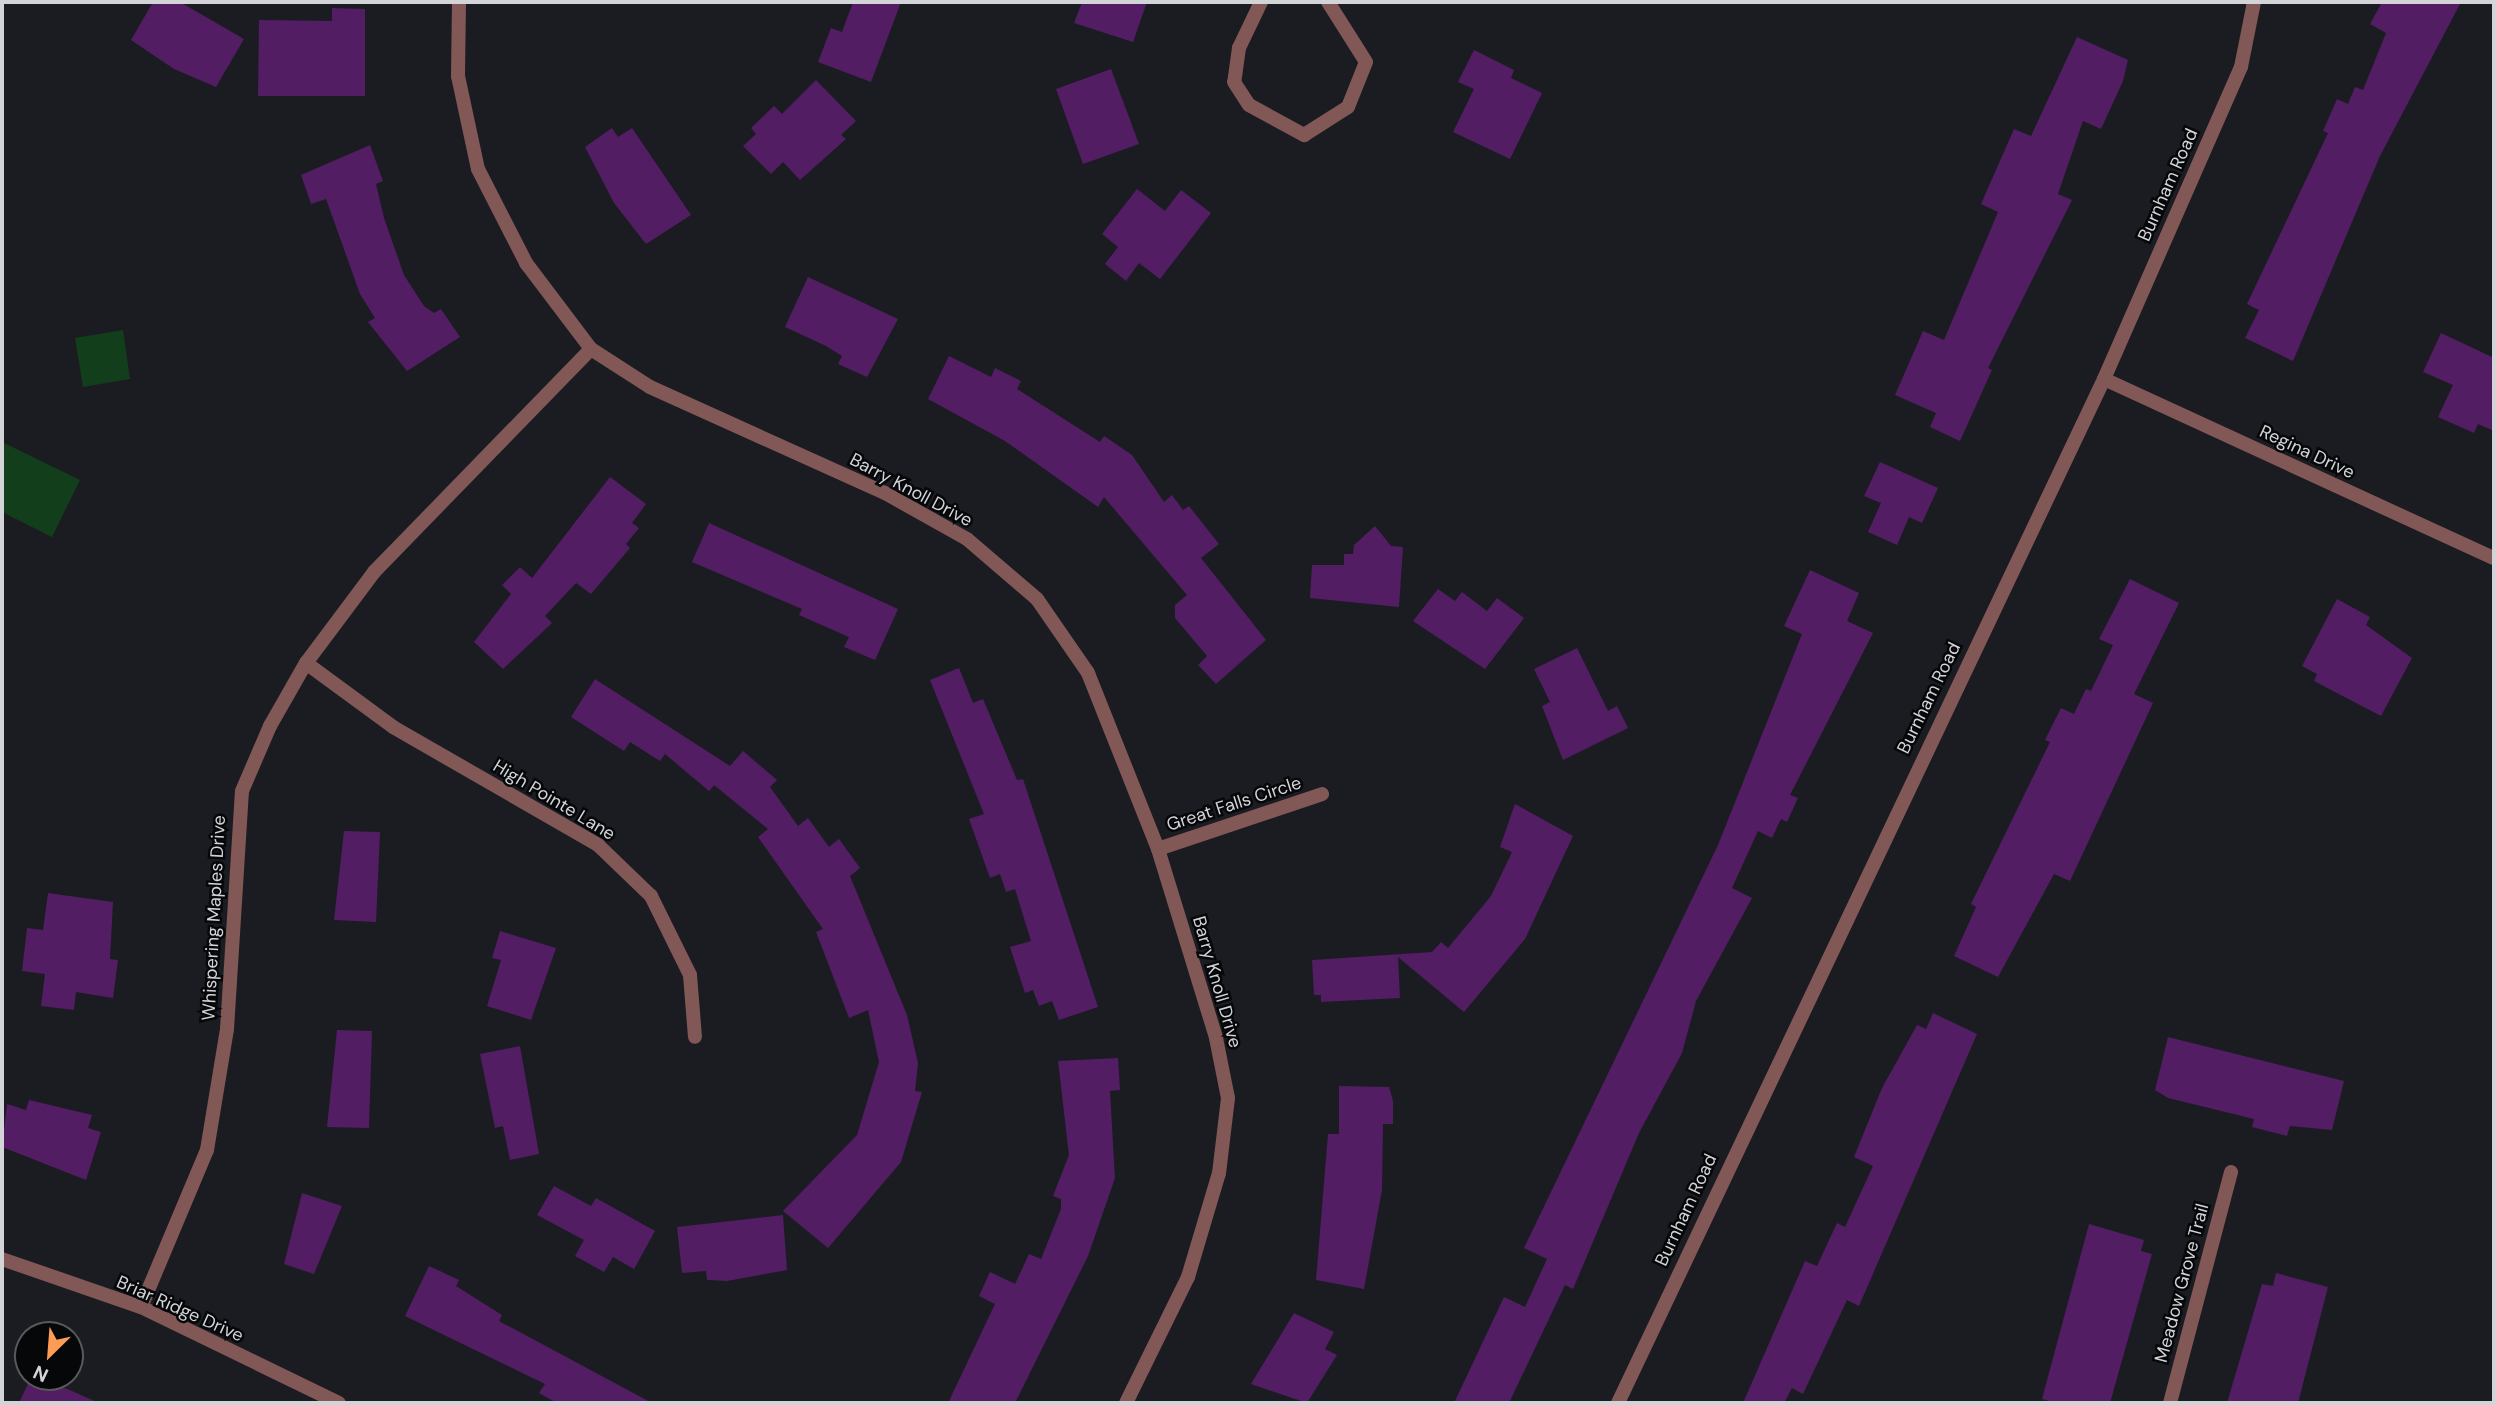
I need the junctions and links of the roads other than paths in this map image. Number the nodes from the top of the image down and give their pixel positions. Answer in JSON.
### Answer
{"nodes":[{"id":1,"x":458,"y":2,"type":"edge"},
{"id":2,"x":1261,"y":2,"type":"edge"},
{"id":3,"x":1328,"y":2,"type":"edge"},
{"id":4,"x":2254,"y":2,"type":"edge"},
{"id":5,"x":591,"y":349,"type":"junction"},
{"id":6,"x":2104,"y":379,"type":"junction"},
{"id":7,"x":2494,"y":558,"type":"edge"},
{"id":8,"x":306,"y":663,"type":"junction"},
{"id":9,"x":1322,"y":794,"type":"dead end"},
{"id":10,"x":1158,"y":849,"type":"junction"},
{"id":11,"x":695,"y":1037,"type":"dead end"},
{"id":12,"x":2231,"y":1172,"type":"dead end"},
{"id":13,"x":2,"y":1259,"type":"edge"},
{"id":14,"x":141,"y":1307,"type":"junction"},
{"id":15,"x":339,"y":1403,"type":"edge"},
{"id":16,"x":1126,"y":1403,"type":"edge"},
{"id":17,"x":1618,"y":1403,"type":"edge"},
{"id":18,"x":2170,"y":1403,"type":"edge"}],
"edges":[{"from":1,"to":5,"type":"street","name":"Barry Knoll Drive"},
{"from":2,"to":3,"type":"street"},
{"from":4,"to":6,"type":"street","name":"Burnham Road"},
{"from":5,"to":8,"type":"street","name":"Whispering Maples Drive"},
{"from":5,"to":10,"type":"street","name":"Barry Knoll Drive"},
{"from":6,"to":7,"type":"street","name":"Regina Drive"},
{"from":6,"to":17,"type":"street","name":"Burnham Road"},
{"from":8,"to":11,"type":"street","name":"High Pointe Lane"},
{"from":8,"to":14,"type":"street","name":"Whispering Maples Drive"},
{"from":9,"to":10,"type":"street","name":"Great Falls Circle"},
{"from":10,"to":16,"type":"street","name":"Barry Knoll Drive"},
{"from":12,"to":18,"type":"street","name":"Meadow Grove Trail"},
{"from":13,"to":14,"type":"street","name":"Briar Ridge Drive"},
{"from":14,"to":15,"type":"street","name":"Briar Ridge Drive"}]}
